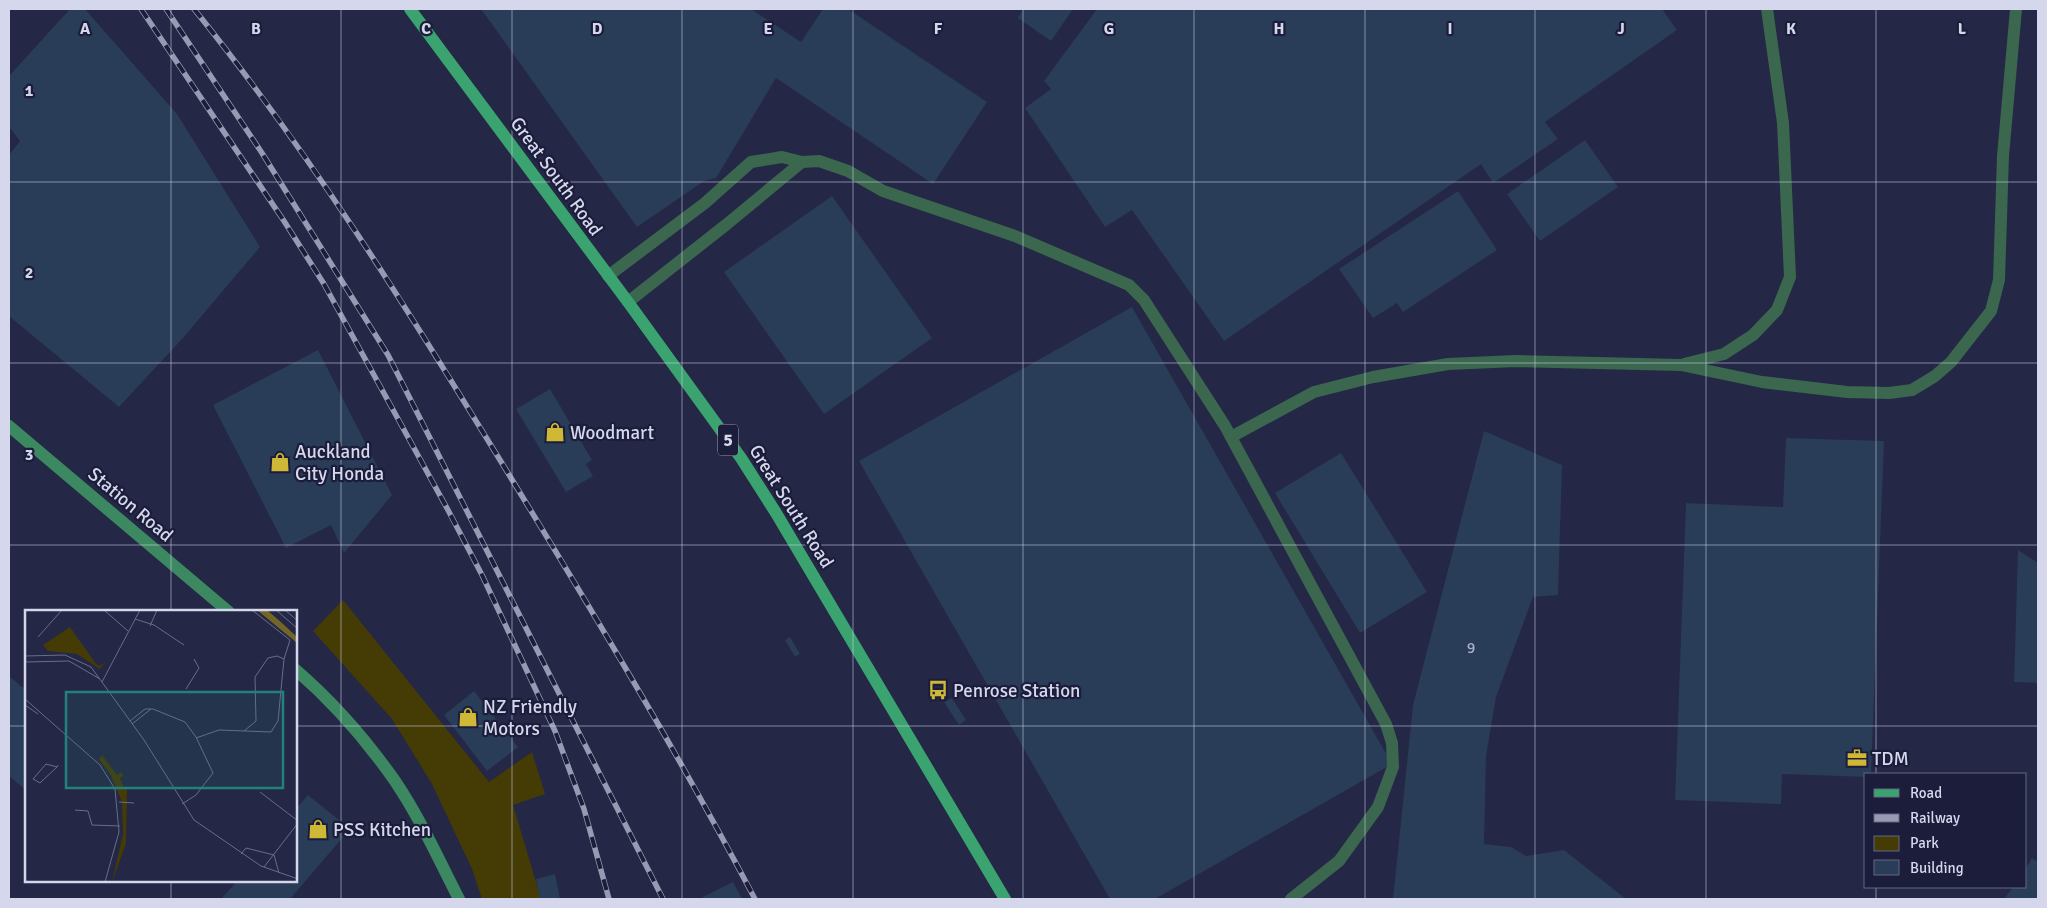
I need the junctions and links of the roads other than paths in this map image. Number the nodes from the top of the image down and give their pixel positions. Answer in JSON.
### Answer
{"nodes":[{"id":1,"x":410,"y":9,"type":"edge"},
{"id":2,"x":1767,"y":9,"type":"edge"},
{"id":3,"x":2016,"y":9,"type":"edge"},
{"id":4,"x":802,"y":162,"type":"junction"},
{"id":5,"x":608,"y":276,"type":"junction"},
{"id":6,"x":628,"y":302,"type":"junction"},
{"id":7,"x":1681,"y":365,"type":"junction"},
{"id":8,"x":9,"y":426,"type":"edge"},
{"id":9,"x":1231,"y":437,"type":"junction"},
{"id":10,"x":227,"y":610,"type":"edge"},
{"id":11,"x":298,"y":672,"type":"edge"},
{"id":12,"x":459,"y":899,"type":"edge"},
{"id":13,"x":1005,"y":899,"type":"edge"},
{"id":14,"x":1291,"y":899,"type":"edge"}],
"edges":[{"from":1,"to":5,"type":"main road","name":"Great South Road","number":"5"},
{"from":2,"to":7,"type":"lane"},
{"from":3,"to":7,"type":"lane"},
{"from":4,"to":5,"type":"lane"},
{"from":4,"to":6,"type":"lane"},
{"from":4,"to":9,"type":"lane"},
{"from":5,"to":6,"type":"main road","name":"Great South Road","number":"5"},
{"from":6,"to":13,"type":"main road","name":"Great South Road","number":"5"},
{"from":7,"to":9,"type":"lane"},
{"from":8,"to":10,"type":"main road","name":"Station Road"},
{"from":9,"to":14,"type":"lane"},
{"from":11,"to":12,"type":"main road"}]}
